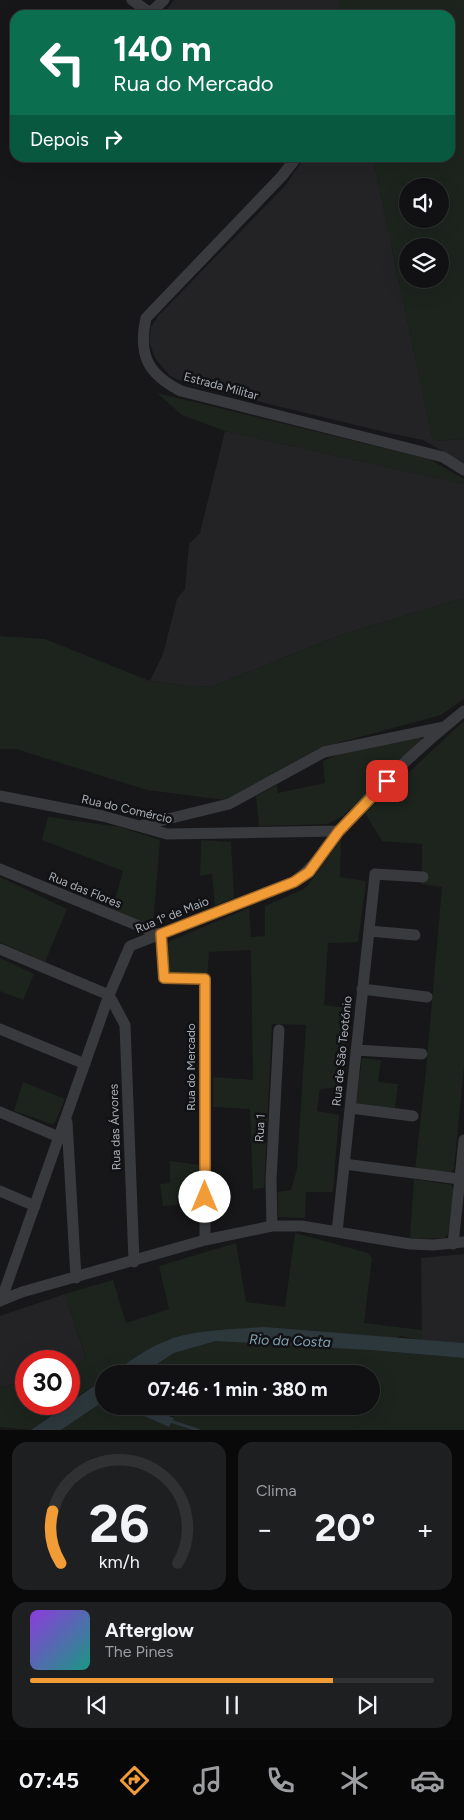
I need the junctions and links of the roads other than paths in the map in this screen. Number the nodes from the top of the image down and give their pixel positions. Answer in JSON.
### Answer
{"nodes":[{"id":1,"x":132,"y":0,"type":"edge"},
{"id":2,"x":164,"y":0,"type":"edge"},
{"id":3,"x":146,"y":10,"type":"edge"},
{"id":4,"x":155,"y":10,"type":"edge"},
{"id":5,"x":293,"y":162,"type":"edge"},
{"id":6,"x":464,"y":470,"type":"edge"},
{"id":7,"x":464,"y":711,"type":"edge"},
{"id":8,"x":446,"y":727,"type":"junction"},
{"id":9,"x":0,"y":796,"type":"edge"},
{"id":10,"x":138,"y":826,"type":"junction"},
{"id":11,"x":339,"y":831,"type":"junction"},
{"id":12,"x":0,"y":869,"type":"edge"},
{"id":13,"x":422,"y":877,"type":"dead end"},
{"id":14,"x":369,"y":931,"type":"junction"},
{"id":15,"x":161,"y":934,"type":"junction"},
{"id":16,"x":415,"y":935,"type":"dead end"},
{"id":17,"x":0,"y":949,"type":"edge"},
{"id":18,"x":362,"y":988,"type":"junction"},
{"id":19,"x":109,"y":995,"type":"junction"},
{"id":20,"x":427,"y":997,"type":"dead end"},
{"id":21,"x":0,"y":1029,"type":"edge"},
{"id":22,"x":279,"y":1030,"type":"dead end"},
{"id":23,"x":356,"y":1050,"type":"junction"},
{"id":24,"x":422,"y":1054,"type":"dead end"},
{"id":25,"x":85,"y":1064,"type":"junction"},
{"id":26,"x":350,"y":1108,"type":"junction"},
{"id":27,"x":0,"y":1112,"type":"edge"},
{"id":28,"x":412,"y":1116,"type":"dead end"},
{"id":29,"x":66,"y":1117,"type":"junction"},
{"id":30,"x":59,"y":1137,"type":"junction"},
{"id":31,"x":464,"y":1140,"type":"edge"},
{"id":32,"x":463,"y":1152,"type":"edge"},
{"id":33,"x":344,"y":1164,"type":"junction"},
{"id":34,"x":460,"y":1179,"type":"junction"},
{"id":35,"x":0,"y":1191,"type":"edge"},
{"id":36,"x":461,"y":1201,"type":"edge"},
{"id":37,"x":35,"y":1206,"type":"junction"},
{"id":38,"x":272,"y":1226,"type":"junction"},
{"id":39,"x":337,"y":1232,"type":"junction"},
{"id":40,"x":205,"y":1240,"type":"junction"},
{"id":41,"x":458,"y":1243,"type":"edge"},
{"id":42,"x":134,"y":1262,"type":"junction"},
{"id":43,"x":76,"y":1278,"type":"junction"},
{"id":44,"x":0,"y":1301,"type":"edge"}],
"edges":[{"from":1,"to":3,"type":"street"},
{"from":2,"to":4,"type":"street"},
{"from":5,"to":6,"type":"street","name":"Estrada Militar"},
{"from":7,"to":8,"type":"street","name":"Rua 1º de Maio"},
{"from":8,"to":10,"type":"street"},
{"from":8,"to":11,"type":"street","name":"Rua 1º de Maio"},
{"from":9,"to":10,"type":"street","name":"Rua do Comércio"},
{"from":10,"to":11,"type":"street","name":"Rua do Comércio"},
{"from":11,"to":15,"type":"street","name":"Rua 1º de Maio"},
{"from":12,"to":15,"type":"street","name":"Rua das Flores"},
{"from":13,"to":14,"type":"street","name":"Rua de São Teotónio"},
{"from":14,"to":16,"type":"street"},
{"from":14,"to":18,"type":"street","name":"Rua de São Teotónio"},
{"from":15,"to":19,"type":"street","name":"Rua 1º de Maio"},
{"from":15,"to":40,"type":"street","name":"Rua do Mercado"},
{"from":17,"to":19,"type":"street"},
{"from":18,"to":20,"type":"street"},
{"from":18,"to":23,"type":"street","name":"Rua de São Teotónio"},
{"from":19,"to":25,"type":"street","name":"Rua 1º de Maio"},
{"from":19,"to":42,"type":"street","name":"Rua das Árvores"},
{"from":21,"to":25,"type":"street"},
{"from":22,"to":38,"type":"street","name":"Rua 1"},
{"from":23,"to":24,"type":"street"},
{"from":23,"to":26,"type":"street","name":"Rua de São Teotónio"},
{"from":25,"to":29,"type":"street","name":"Rua 1º de Maio"},
{"from":26,"to":28,"type":"street"},
{"from":26,"to":33,"type":"street","name":"Rua de São Teotónio"},
{"from":27,"to":30,"type":"street"},
{"from":29,"to":30,"type":"street","name":"Rua 1º de Maio"},
{"from":29,"to":43,"type":"street"},
{"from":30,"to":37,"type":"street","name":"Rua 1º de Maio"},
{"from":31,"to":32,"type":"street"},
{"from":32,"to":34,"type":"street"},
{"from":33,"to":34,"type":"street"},
{"from":33,"to":39,"type":"street","name":"Rua de São Teotónio"},
{"from":34,"to":36,"type":"street"},
{"from":35,"to":37,"type":"street"},
{"from":36,"to":41,"type":"street"},
{"from":37,"to":44,"type":"street","name":"Rua 1º de Maio"},
{"from":38,"to":39,"type":"street"},
{"from":38,"to":40,"type":"street"},
{"from":39,"to":41,"type":"street"},
{"from":40,"to":42,"type":"street"},
{"from":42,"to":43,"type":"street"},
{"from":43,"to":44,"type":"street"}]}
